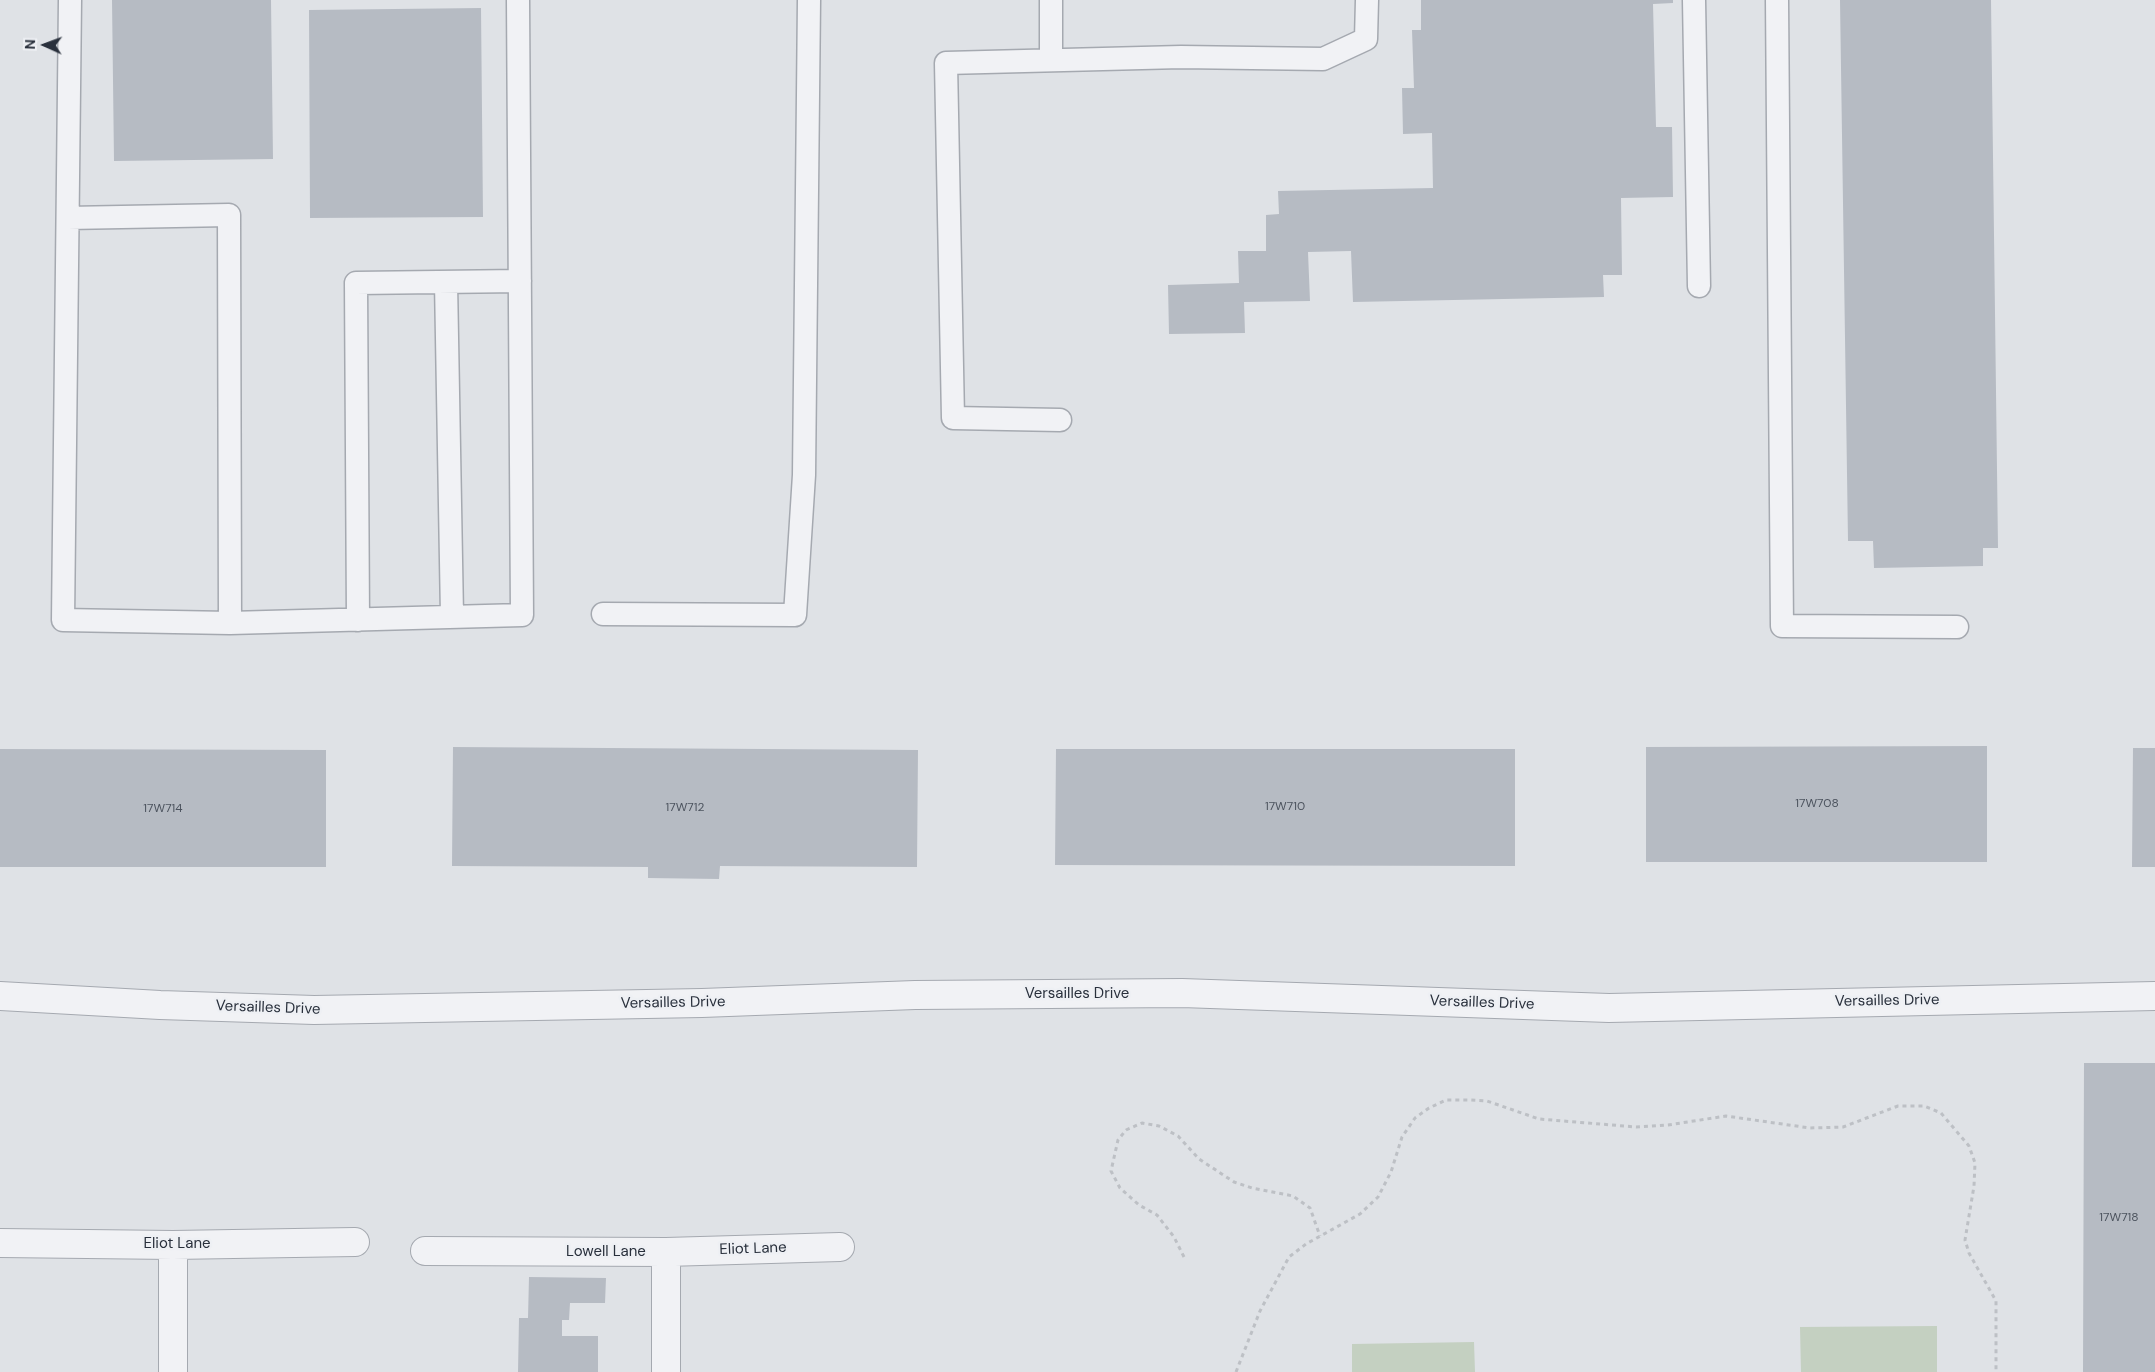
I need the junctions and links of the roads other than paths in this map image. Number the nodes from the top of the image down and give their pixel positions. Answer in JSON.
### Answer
{"nodes":[{"id":1,"x":70,"y":0,"type":"edge"},
{"id":2,"x":518,"y":0,"type":"edge"},
{"id":3,"x":809,"y":0,"type":"edge"},
{"id":4,"x":1050,"y":0,"type":"edge"},
{"id":5,"x":1367,"y":0,"type":"edge"},
{"id":6,"x":1694,"y":0,"type":"edge"},
{"id":7,"x":1777,"y":0,"type":"edge"},
{"id":8,"x":1051,"y":60,"type":"junction"},
{"id":9,"x":68,"y":218,"type":"junction"},
{"id":10,"x":520,"y":281,"type":"junction"},
{"id":11,"x":446,"y":282,"type":"junction"},
{"id":12,"x":1699,"y":286,"type":"dead end"},
{"id":13,"x":1060,"y":420,"type":"dead end"},
{"id":14,"x":603,"y":614,"type":"dead end"},
{"id":15,"x":452,"y":616,"type":"junction"},
{"id":16,"x":358,"y":620,"type":"junction"},
{"id":17,"x":230,"y":623,"type":"junction"},
{"id":18,"x":1958,"y":627,"type":"dead end"},
{"id":19,"x":0,"y":996,"type":"edge"},
{"id":20,"x":2155,"y":996,"type":"edge"},
{"id":21,"x":355,"y":1242,"type":"dead end"},
{"id":22,"x":0,"y":1244,"type":"edge"},
{"id":23,"x":173,"y":1245,"type":"junction"},
{"id":24,"x":840,"y":1247,"type":"dead end"},
{"id":25,"x":425,"y":1252,"type":"dead end"},
{"id":26,"x":666,"y":1252,"type":"junction"},
{"id":27,"x":173,"y":1372,"type":"edge"},
{"id":28,"x":666,"y":1372,"type":"edge"}],
"edges":[{"from":1,"to":9,"type":"lane"},
{"from":2,"to":10,"type":"lane"},
{"from":3,"to":14,"type":"lane"},
{"from":4,"to":8,"type":"lane"},
{"from":5,"to":8,"type":"lane"},
{"from":6,"to":12,"type":"lane"},
{"from":7,"to":18,"type":"lane"},
{"from":8,"to":13,"type":"lane"},
{"from":9,"to":17,"type":"lane"},
{"from":9,"to":17,"type":"lane"},
{"from":10,"to":11,"type":"lane"},
{"from":10,"to":15,"type":"lane"},
{"from":11,"to":15,"type":"lane"},
{"from":11,"to":16,"type":"lane"},
{"from":15,"to":16,"type":"lane"},
{"from":16,"to":17,"type":"lane"},
{"from":19,"to":20,"type":"street","name":"Versailles Drive"},
{"from":21,"to":23,"type":"street","name":"Eliot Lane"},
{"from":22,"to":23,"type":"street","name":"Eliot Lane"},
{"from":23,"to":27,"type":"street"},
{"from":24,"to":26,"type":"street","name":"Eliot Lane"},
{"from":25,"to":26,"type":"street","name":"Lowell Lane"},
{"from":26,"to":28,"type":"street","name":"Lowell Lane"}]}
